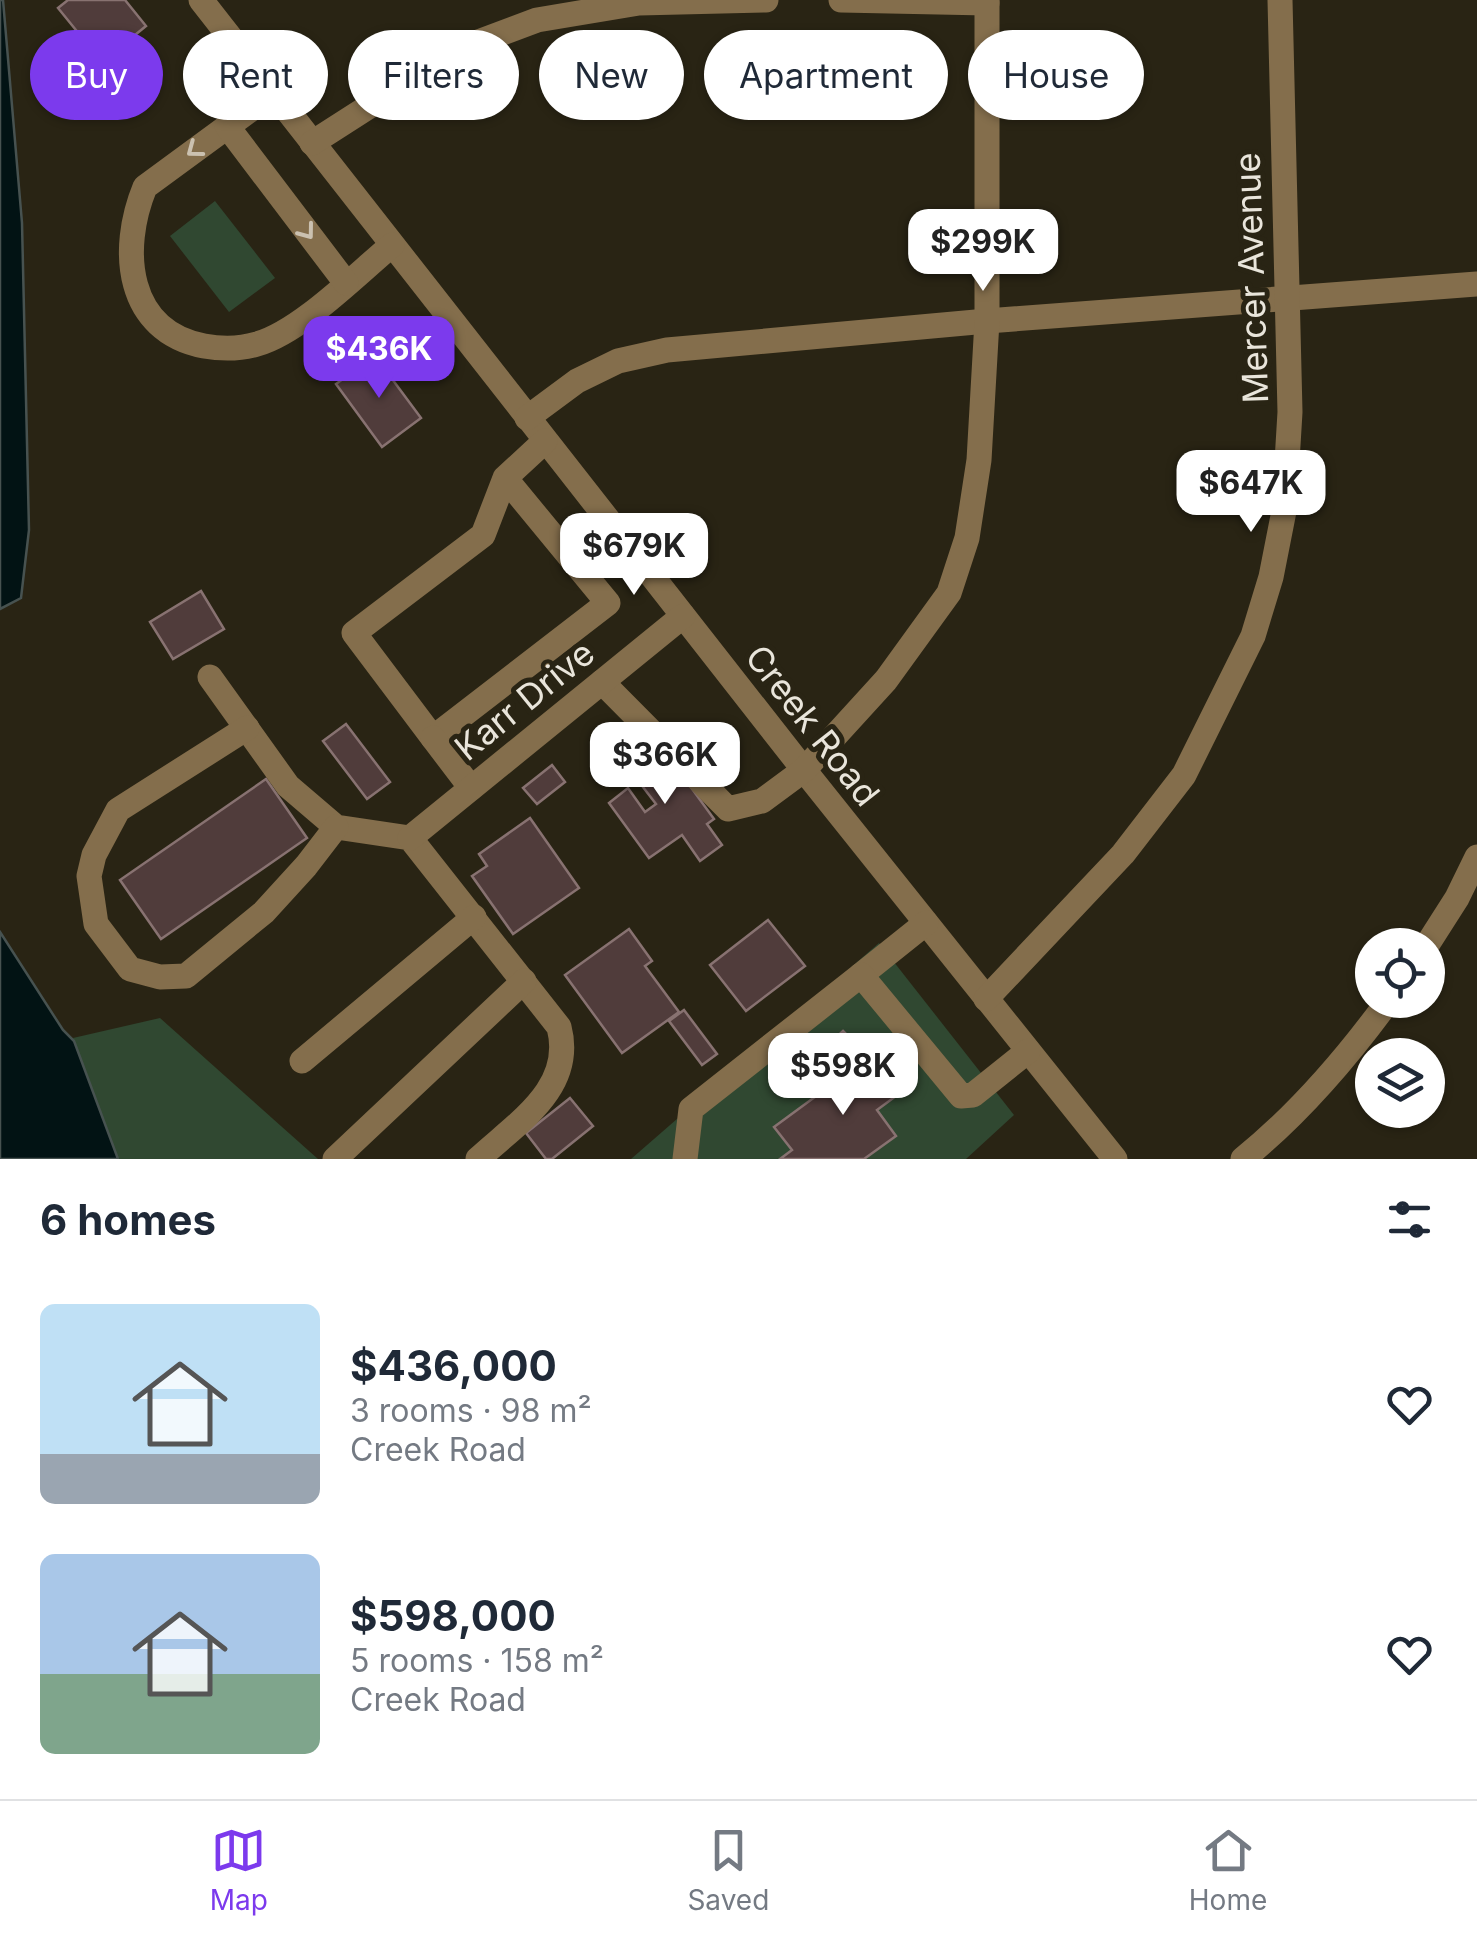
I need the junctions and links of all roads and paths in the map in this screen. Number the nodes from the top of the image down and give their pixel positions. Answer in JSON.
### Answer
{"nodes":[{"id":1,"x":201,"y":0,"type":"edge"},
{"id":2,"x":766,"y":0,"type":"edge"},
{"id":3,"x":841,"y":0,"type":"edge"},
{"id":4,"x":1280,"y":0,"type":"edge"},
{"id":5,"x":987,"y":2,"type":"edge"},
{"id":6,"x":224,"y":30,"type":"edge"},
{"id":7,"x":235,"y":120,"type":"edge"},
{"id":8,"x":294,"y":120,"type":"edge"},
{"id":9,"x":227,"y":126,"type":"junction"},
{"id":10,"x":312,"y":143,"type":"junction"},
{"id":11,"x":392,"y":246,"type":"junction"},
{"id":12,"x":346,"y":283,"type":"junction"},
{"id":13,"x":1477,"y":284,"type":"edge"},
{"id":14,"x":1286,"y":298,"type":"junction"},
{"id":15,"x":987,"y":321,"type":"junction"},
{"id":16,"x":527,"y":418,"type":"junction"},
{"id":17,"x":545,"y":440,"type":"junction"},
{"id":18,"x":504,"y":478,"type":"junction"},
{"id":19,"x":682,"y":616,"type":"junction"},
{"id":20,"x":210,"y":678,"type":"dead end"},
{"id":21,"x":602,"y":682,"type":"junction"},
{"id":22,"x":247,"y":728,"type":"junction"},
{"id":23,"x":433,"y":738,"type":"junction"},
{"id":24,"x":804,"y":770,"type":"junction"},
{"id":25,"x":471,"y":788,"type":"junction"},
{"id":26,"x":336,"y":827,"type":"junction"},
{"id":27,"x":410,"y":838,"type":"junction"},
{"id":28,"x":1477,"y":857,"type":"edge"},
{"id":29,"x":474,"y":916,"type":"junction"},
{"id":30,"x":926,"y":923,"type":"junction"},
{"id":31,"x":1438,"y":928,"type":"edge"},
{"id":32,"x":862,"y":974,"type":"junction"},
{"id":33,"x":524,"y":982,"type":"junction"},
{"id":34,"x":986,"y":999,"type":"junction"},
{"id":35,"x":1376,"y":1018,"type":"edge"},
{"id":36,"x":1028,"y":1050,"type":"junction"},
{"id":37,"x":302,"y":1061,"type":"dead end"},
{"id":38,"x":335,"y":1159,"type":"edge"},
{"id":39,"x":478,"y":1159,"type":"edge"},
{"id":40,"x":685,"y":1159,"type":"edge"},
{"id":41,"x":1115,"y":1159,"type":"edge"},
{"id":42,"x":1243,"y":1159,"type":"edge"}],
"edges":[{"from":1,"to":6,"type":"street","name":"Creek Road"},
{"from":2,"to":10,"type":"street"},
{"from":3,"to":5,"type":"street"},
{"from":4,"to":14,"type":"street","name":"Mercer Avenue"},
{"from":5,"to":15,"type":"street"},
{"from":7,"to":9,"type":"street"},
{"from":8,"to":10,"type":"street","name":"Creek Road"},
{"from":9,"to":12,"type":"street","one_way":true},
{"from":9,"to":12,"type":"street","one_way":true},
{"from":10,"to":11,"type":"street","name":"Creek Road"},
{"from":11,"to":12,"type":"street"},
{"from":11,"to":16,"type":"street","name":"Creek Road"},
{"from":13,"to":14,"type":"street"},
{"from":14,"to":15,"type":"street"},
{"from":14,"to":34,"type":"street","name":"Mercer Avenue"},
{"from":15,"to":16,"type":"street"},
{"from":15,"to":24,"type":"street"},
{"from":16,"to":17,"type":"street","name":"Creek Road"},
{"from":17,"to":18,"type":"street"},
{"from":17,"to":19,"type":"street","name":"Creek Road"},
{"from":18,"to":23,"type":"street"},
{"from":18,"to":23,"type":"street"},
{"from":19,"to":21,"type":"street","name":"Karr Drive"},
{"from":19,"to":24,"type":"street","name":"Creek Road"},
{"from":20,"to":22,"type":"street"},
{"from":21,"to":24,"type":"street"},
{"from":21,"to":25,"type":"street","name":"Karr Drive"},
{"from":22,"to":26,"type":"street"},
{"from":22,"to":26,"type":"street"},
{"from":23,"to":25,"type":"street"},
{"from":24,"to":30,"type":"street","name":"Creek Road"},
{"from":25,"to":27,"type":"street","name":"Karr Drive"},
{"from":26,"to":27,"type":"street"},
{"from":27,"to":29,"type":"street"},
{"from":28,"to":31,"type":"street"},
{"from":29,"to":33,"type":"street"},
{"from":29,"to":37,"type":"street"},
{"from":30,"to":32,"type":"street"},
{"from":30,"to":34,"type":"street","name":"Creek Road"},
{"from":32,"to":36,"type":"street"},
{"from":32,"to":40,"type":"street"},
{"from":33,"to":38,"type":"street"},
{"from":33,"to":39,"type":"street"},
{"from":34,"to":36,"type":"street","name":"Creek Road"},
{"from":35,"to":42,"type":"street"},
{"from":36,"to":41,"type":"street","name":"Creek Road"}]}
